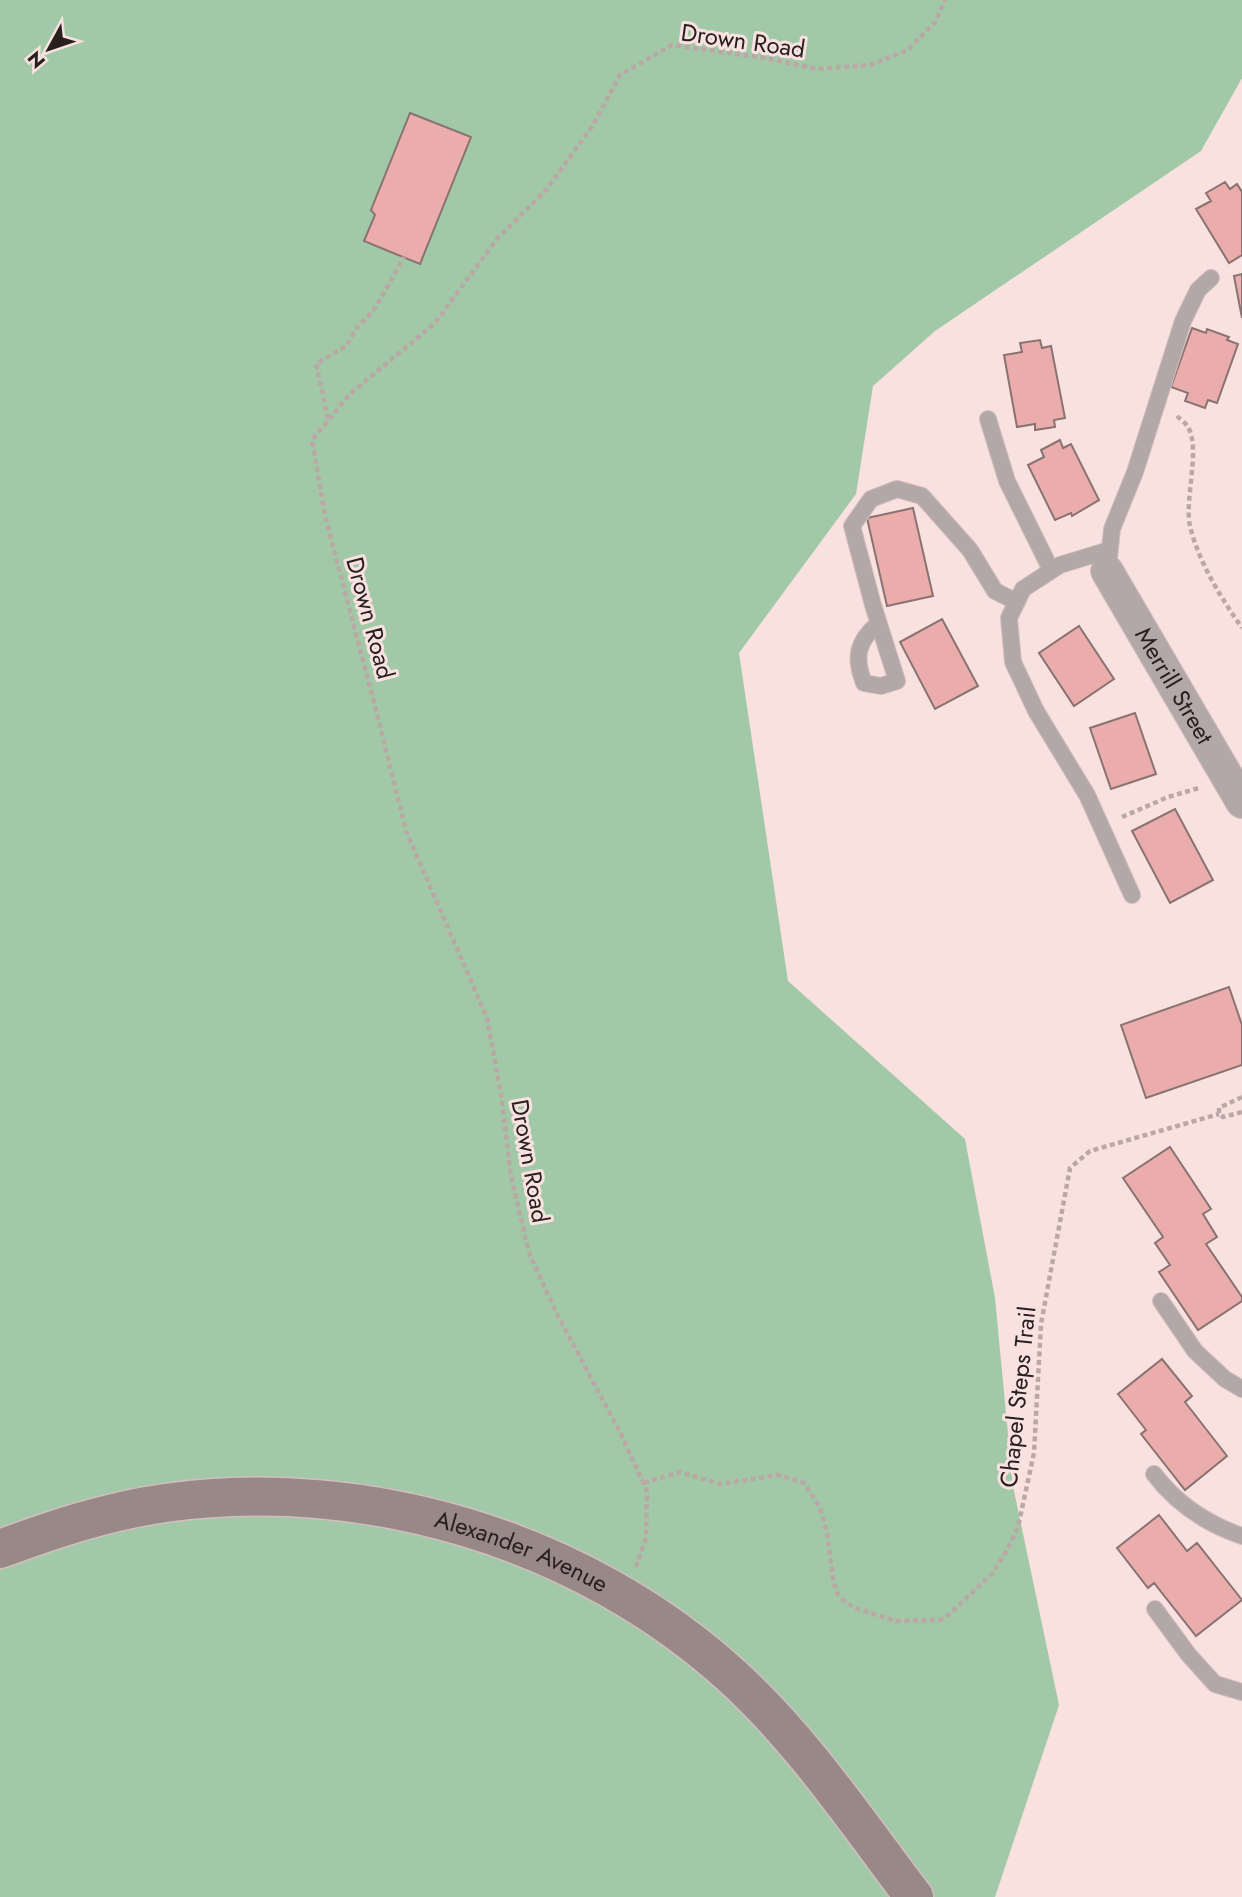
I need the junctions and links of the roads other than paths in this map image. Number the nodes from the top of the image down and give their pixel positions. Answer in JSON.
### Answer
{"nodes":[{"id":1,"x":1211,"y":278,"type":"dead end"},
{"id":2,"x":988,"y":419,"type":"dead end"},
{"id":3,"x":1108,"y":561,"type":"junction"},
{"id":4,"x":1051,"y":570,"type":"junction"},
{"id":5,"x":1017,"y":603,"type":"junction"},
{"id":6,"x":878,"y":624,"type":"dead end"},
{"id":7,"x":1242,"y":802,"type":"edge"},
{"id":8,"x":1132,"y":895,"type":"dead end"},
{"id":9,"x":1161,"y":1301,"type":"dead end"},
{"id":10,"x":1242,"y":1389,"type":"edge"},
{"id":11,"x":1154,"y":1474,"type":"dead end"},
{"id":12,"x":1242,"y":1536,"type":"edge"},
{"id":13,"x":0,"y":1549,"type":"edge"},
{"id":14,"x":1155,"y":1609,"type":"dead end"},
{"id":15,"x":1242,"y":1692,"type":"edge"},
{"id":16,"x":915,"y":1897,"type":"edge"}],
"edges":[{"from":1,"to":3,"type":"lane"},
{"from":2,"to":4,"type":"lane"},
{"from":3,"to":4,"type":"lane"},
{"from":3,"to":7,"type":"street","name":"Merrill Street"},
{"from":4,"to":5,"type":"lane"},
{"from":5,"to":6,"type":"lane"},
{"from":5,"to":8,"type":"lane"},
{"from":9,"to":10,"type":"lane"},
{"from":11,"to":12,"type":"lane"},
{"from":13,"to":16,"type":"main road","name":"Alexander Avenue"},
{"from":14,"to":15,"type":"lane"}]}
